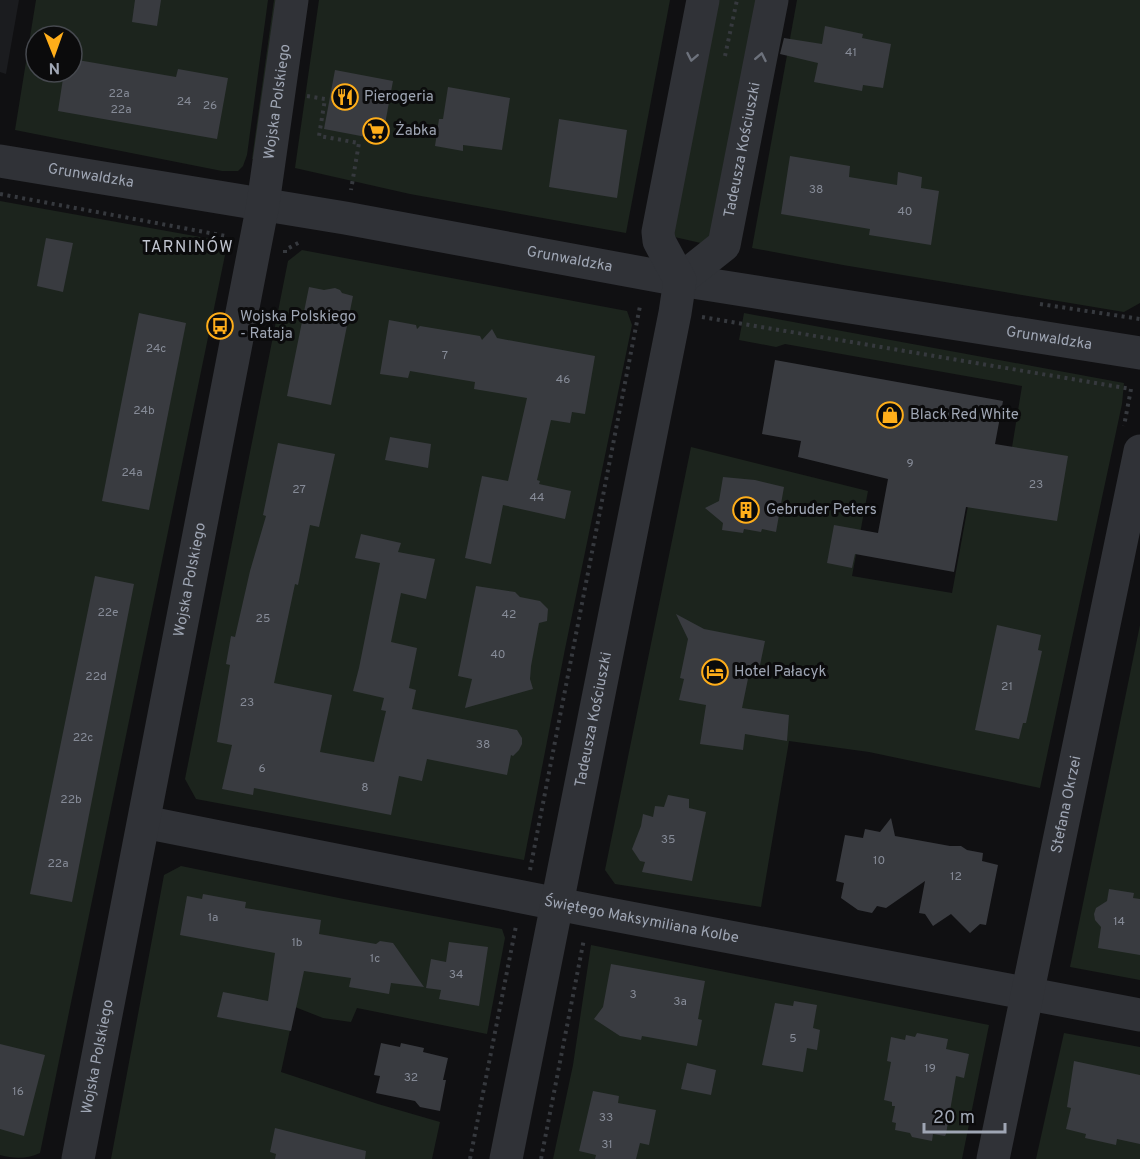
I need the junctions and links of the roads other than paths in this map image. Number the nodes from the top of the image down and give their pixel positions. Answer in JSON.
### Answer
{"nodes":[{"id":1,"x":292,"y":0,"type":"edge"},
{"id":2,"x":704,"y":0,"type":"edge"},
{"id":3,"x":772,"y":0,"type":"edge"},
{"id":4,"x":0,"y":161,"type":"edge"},
{"id":5,"x":263,"y":204,"type":"junction"},
{"id":6,"x":680,"y":280,"type":"junction"},
{"id":7,"x":1140,"y":353,"type":"edge"},
{"id":8,"x":1131,"y":444,"type":"edge"},
{"id":9,"x":144,"y":822,"type":"junction"},
{"id":10,"x":558,"y":904,"type":"junction"},
{"id":11,"x":1028,"y":994,"type":"junction"},
{"id":12,"x":1140,"y":1015,"type":"edge"},
{"id":13,"x":78,"y":1159,"type":"edge"},
{"id":14,"x":506,"y":1159,"type":"edge"},
{"id":15,"x":993,"y":1159,"type":"edge"}],
"edges":[{"from":1,"to":5,"type":"street","name":"Wojska Polskiego"},
{"from":2,"to":6,"type":"street","one_way":true},
{"from":6,"to":3,"type":"street","name":"Tadeusza Kościuszki","one_way":true},
{"from":4,"to":5,"type":"street","name":"Grunwaldzka"},
{"from":5,"to":6,"type":"street","name":"Grunwaldzka"},
{"from":5,"to":9,"type":"street","name":"Wojska Polskiego"},
{"from":6,"to":7,"type":"street","name":"Grunwaldzka"},
{"from":6,"to":10,"type":"street","name":"Tadeusza Kościuszki"},
{"from":8,"to":11,"type":"street","name":"Stefana Okrzei"},
{"from":9,"to":10,"type":"street","name":"Świętego Maksymiliana Kolbe"},
{"from":9,"to":13,"type":"street","name":"Wojska Polskiego"},
{"from":10,"to":11,"type":"street","name":"Świętego Maksymiliana Kolbe"},
{"from":10,"to":14,"type":"street","name":"Tadeusza Kościuszki"},
{"from":11,"to":12,"type":"street","name":"Świętego Maksymiliana Kolbe"},
{"from":11,"to":15,"type":"street","name":"Stefana Okrzei"}]}
